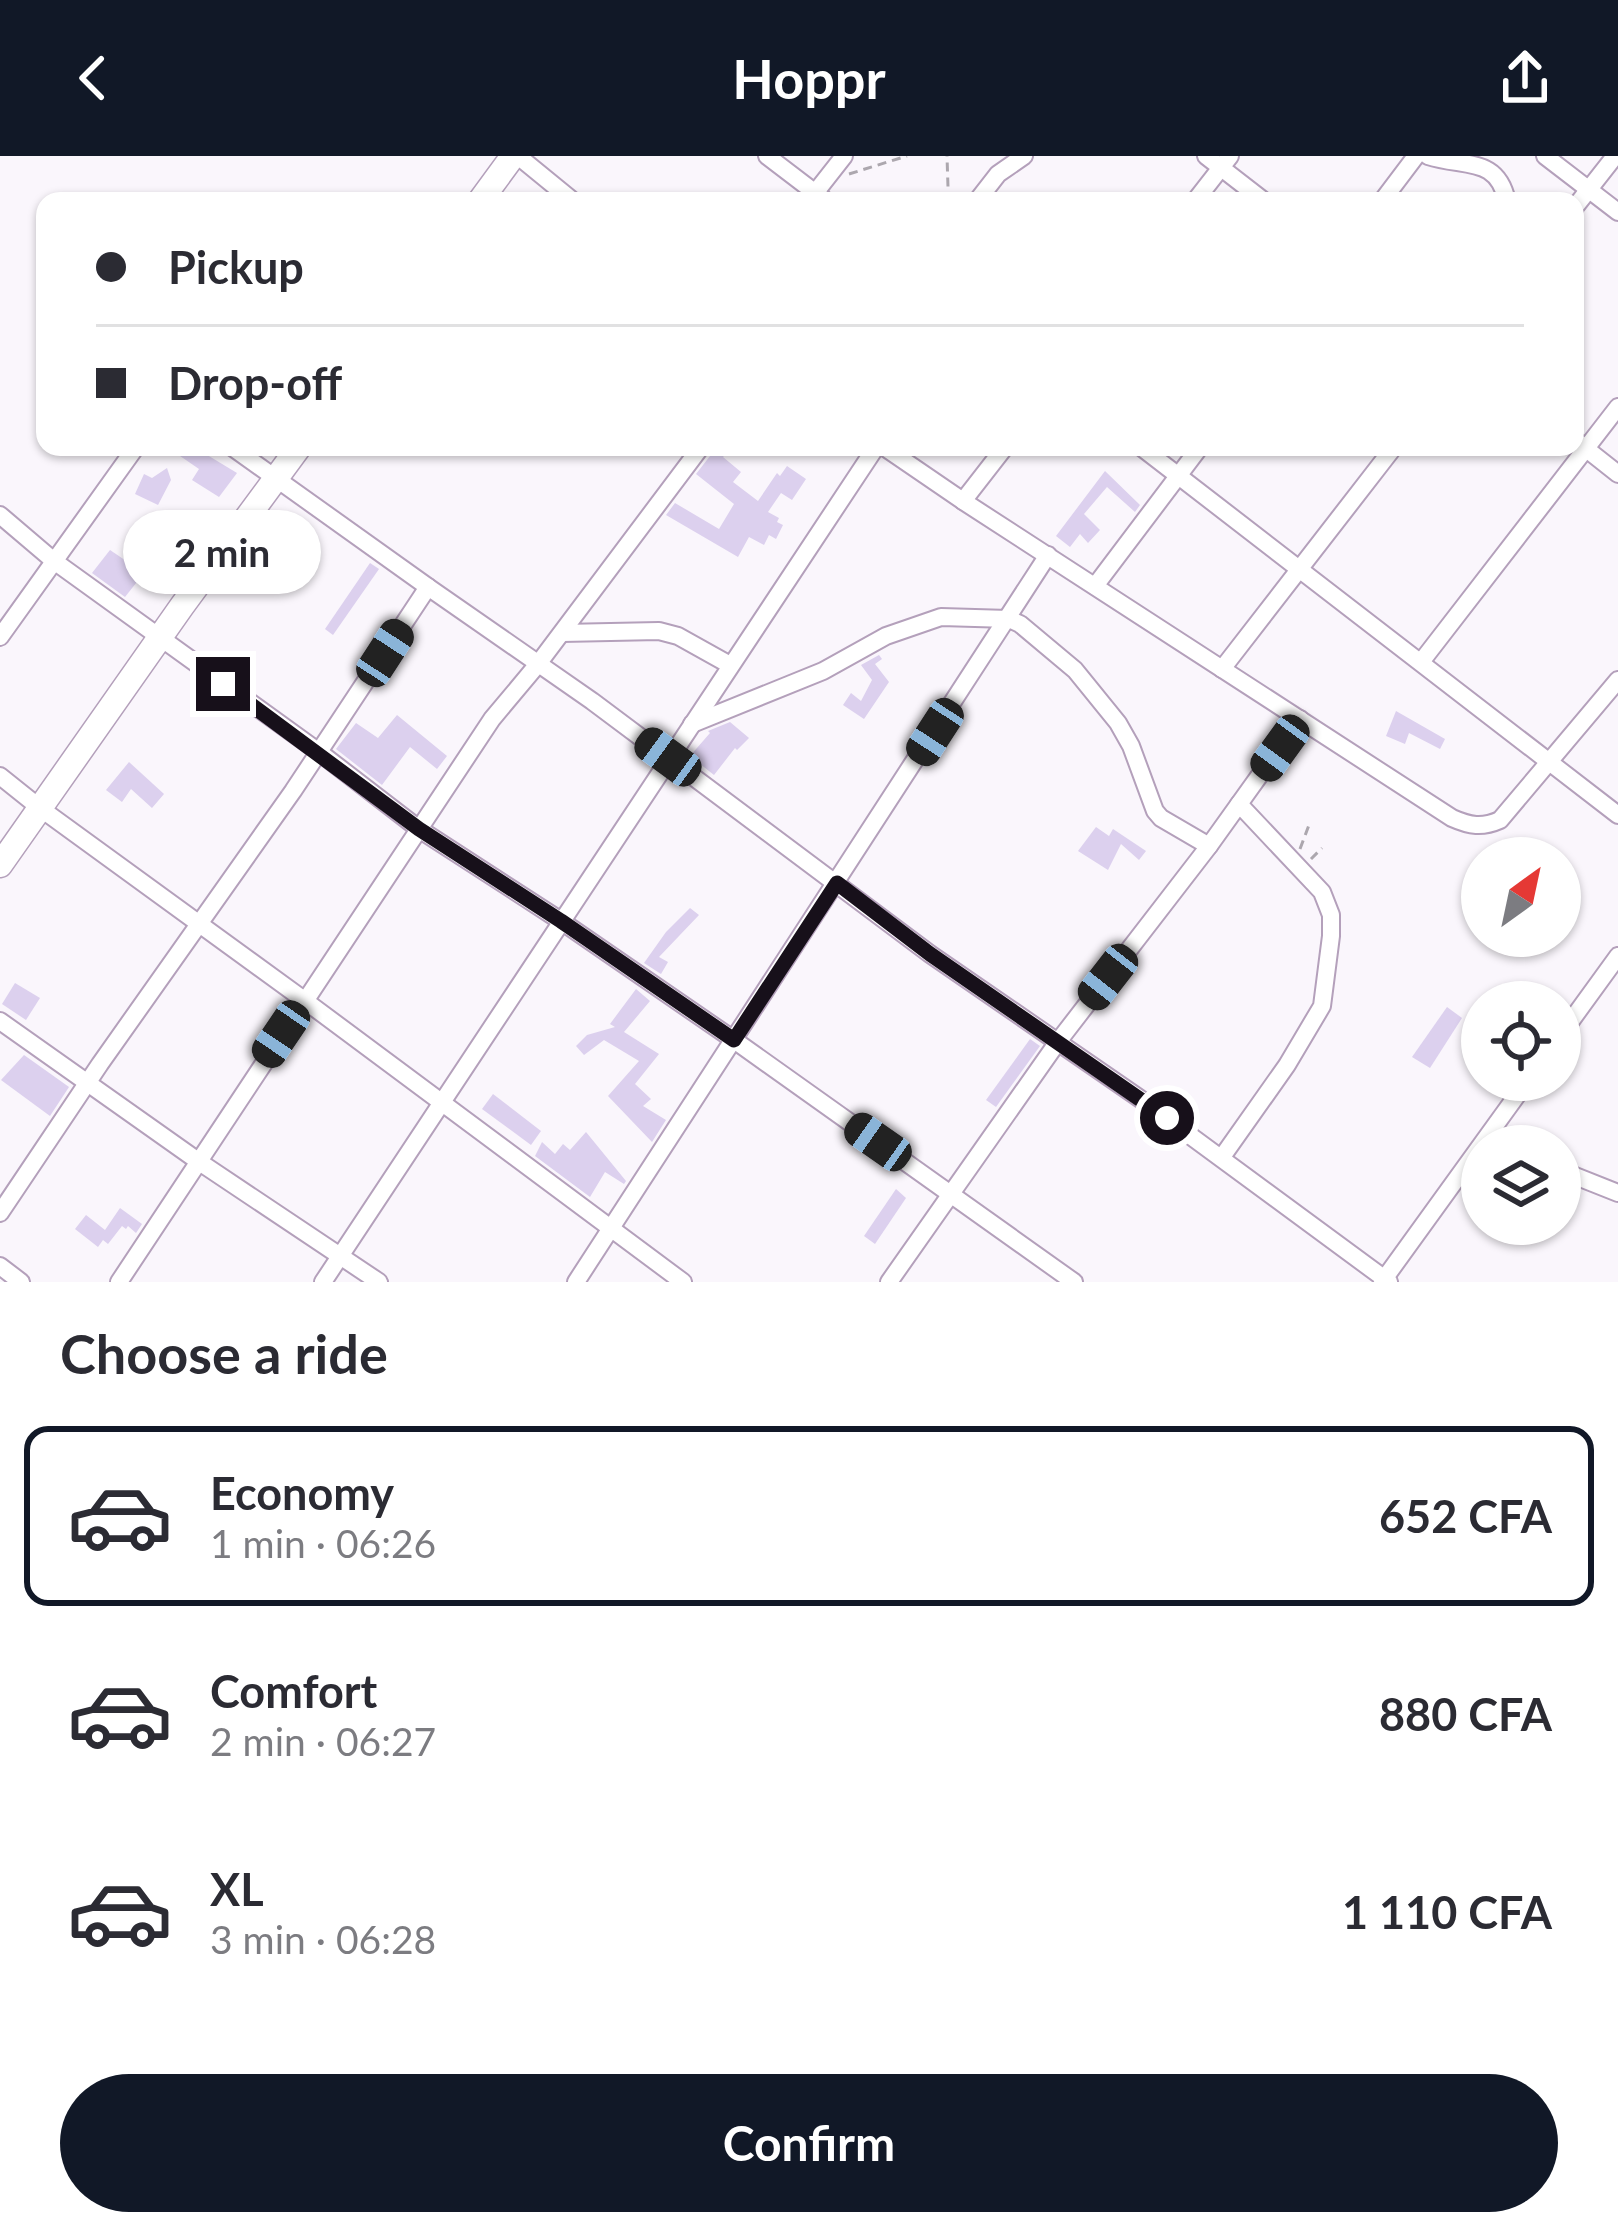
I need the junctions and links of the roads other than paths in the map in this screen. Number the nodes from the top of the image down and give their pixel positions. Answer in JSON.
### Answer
{"nodes":[{"id":1,"x":516,"y":156,"type":"edge"},
{"id":2,"x":767,"y":156,"type":"edge"},
{"id":3,"x":844,"y":156,"type":"edge"},
{"id":4,"x":1024,"y":156,"type":"edge"},
{"id":5,"x":1416,"y":156,"type":"edge"},
{"id":6,"x":1428,"y":156,"type":"edge"},
{"id":7,"x":1545,"y":156,"type":"edge"},
{"id":8,"x":1615,"y":156,"type":"edge"},
{"id":9,"x":1219,"y":160,"type":"edge"},
{"id":10,"x":1588,"y":189,"type":"junction"},
{"id":11,"x":487,"y":192,"type":"edge"},
{"id":12,"x":562,"y":192,"type":"edge"},
{"id":13,"x":822,"y":192,"type":"edge"},
{"id":14,"x":984,"y":192,"type":"edge"},
{"id":15,"x":1200,"y":192,"type":"edge"},
{"id":16,"x":1254,"y":192,"type":"edge"},
{"id":17,"x":1389,"y":192,"type":"edge"},
{"id":18,"x":1505,"y":192,"type":"edge"},
{"id":19,"x":1584,"y":195,"type":"edge"},
{"id":20,"x":1618,"y":212,"type":"edge"},
{"id":21,"x":1618,"y":407,"type":"edge"},
{"id":22,"x":1584,"y":441,"type":"edge"},
{"id":23,"x":1584,"y":448,"type":"edge"},
{"id":24,"x":130,"y":456,"type":"edge"},
{"id":25,"x":244,"y":456,"type":"edge"},
{"id":26,"x":292,"y":456,"type":"edge"},
{"id":27,"x":693,"y":456,"type":"edge"},
{"id":28,"x":874,"y":456,"type":"edge"},
{"id":29,"x":894,"y":456,"type":"edge"},
{"id":30,"x":998,"y":456,"type":"edge"},
{"id":31,"x":1153,"y":456,"type":"edge"},
{"id":32,"x":1193,"y":456,"type":"edge"},
{"id":33,"x":1387,"y":456,"type":"edge"},
{"id":34,"x":1572,"y":456,"type":"edge"},
{"id":35,"x":1618,"y":474,"type":"edge"},
{"id":36,"x":1179,"y":476,"type":"junction"},
{"id":37,"x":275,"y":480,"type":"junction"},
{"id":38,"x":963,"y":501,"type":"junction"},
{"id":39,"x":0,"y":515,"type":"edge"},
{"id":40,"x":1048,"y":555,"type":"junction"},
{"id":41,"x":55,"y":561,"type":"junction"},
{"id":42,"x":1300,"y":568,"type":"junction"},
{"id":43,"x":1095,"y":586,"type":"junction"},
{"id":44,"x":428,"y":587,"type":"junction"},
{"id":45,"x":1009,"y":619,"type":"junction"},
{"id":46,"x":562,"y":633,"type":"junction"},
{"id":47,"x":0,"y":637,"type":"edge"},
{"id":48,"x":159,"y":639,"type":"junction"},
{"id":49,"x":1421,"y":662,"type":"junction"},
{"id":50,"x":538,"y":664,"type":"junction"},
{"id":51,"x":730,"y":665,"type":"junction"},
{"id":52,"x":1222,"y":669,"type":"junction"},
{"id":53,"x":1618,"y":680,"type":"edge"},
{"id":54,"x":1300,"y":719,"type":"junction"},
{"id":55,"x":690,"y":725,"type":"junction"},
{"id":56,"x":319,"y":752,"type":"junction"},
{"id":57,"x":668,"y":757,"type":"junction"},
{"id":58,"x":1550,"y":763,"type":"junction"},
{"id":59,"x":0,"y":776,"type":"edge"},
{"id":60,"x":1239,"y":804,"type":"junction"},
{"id":61,"x":40,"y":808,"type":"junction"},
{"id":62,"x":1618,"y":815,"type":"edge"},
{"id":63,"x":419,"y":829,"type":"junction"},
{"id":64,"x":1209,"y":846,"type":"junction"},
{"id":65,"x":0,"y":866,"type":"edge"},
{"id":66,"x":837,"y":883,"type":"junction"},
{"id":67,"x":561,"y":921,"type":"junction"},
{"id":68,"x":198,"y":924,"type":"junction"},
{"id":69,"x":1618,"y":956,"type":"edge"},
{"id":70,"x":304,"y":1000,"type":"junction"},
{"id":71,"x":1581,"y":1007,"type":"edge"},
{"id":72,"x":0,"y":1022,"type":"edge"},
{"id":73,"x":734,"y":1040,"type":"junction"},
{"id":74,"x":1057,"y":1043,"type":"junction"},
{"id":75,"x":88,"y":1084,"type":"junction"},
{"id":76,"x":441,"y":1103,"type":"junction"},
{"id":77,"x":1222,"y":1157,"type":"junction"},
{"id":78,"x":198,"y":1161,"type":"junction"},
{"id":79,"x":1581,"y":1178,"type":"edge"},
{"id":80,"x":1461,"y":1183,"type":"edge"},
{"id":81,"x":951,"y":1192,"type":"junction"},
{"id":82,"x":1618,"y":1193,"type":"edge"},
{"id":83,"x":0,"y":1213,"type":"edge"},
{"id":84,"x":611,"y":1229,"type":"junction"},
{"id":85,"x":340,"y":1256,"type":"junction"},
{"id":86,"x":0,"y":1266,"type":"edge"},
{"id":87,"x":1385,"y":1281,"type":"edge"},
{"id":88,"x":21,"y":1282,"type":"edge"},
{"id":89,"x":119,"y":1282,"type":"edge"},
{"id":90,"x":323,"y":1282,"type":"edge"},
{"id":91,"x":379,"y":1282,"type":"edge"},
{"id":92,"x":576,"y":1282,"type":"edge"},
{"id":93,"x":683,"y":1282,"type":"edge"},
{"id":94,"x":889,"y":1282,"type":"edge"},
{"id":95,"x":1074,"y":1282,"type":"edge"}],
"edges":[{"from":1,"to":11,"type":"main road"},
{"from":1,"to":12,"type":"street"},
{"from":2,"to":13,"type":"street"},
{"from":3,"to":13,"type":"street"},
{"from":4,"to":14,"type":"street"},
{"from":5,"to":17,"type":"street"},
{"from":6,"to":18,"type":"street"},
{"from":7,"to":10,"type":"street"},
{"from":8,"to":10,"type":"street"},
{"from":9,"to":15,"type":"street"},
{"from":9,"to":16,"type":"street"},
{"from":10,"to":19,"type":"street"},
{"from":10,"to":20,"type":"street"},
{"from":21,"to":22,"type":"street"},
{"from":23,"to":35,"type":"street"},
{"from":24,"to":41,"type":"street"},
{"from":25,"to":37,"type":"street"},
{"from":26,"to":37,"type":"main road"},
{"from":27,"to":46,"type":"street"},
{"from":28,"to":51,"type":"street"},
{"from":29,"to":38,"type":"street"},
{"from":30,"to":38,"type":"street"},
{"from":31,"to":36,"type":"street"},
{"from":32,"to":36,"type":"street"},
{"from":33,"to":42,"type":"street"},
{"from":34,"to":49,"type":"street"},
{"from":36,"to":42,"type":"street"},
{"from":36,"to":43,"type":"street"},
{"from":37,"to":44,"type":"street"},
{"from":37,"to":48,"type":"main road"},
{"from":38,"to":40,"type":"street"},
{"from":39,"to":41,"type":"street"},
{"from":40,"to":43,"type":"street"},
{"from":40,"to":45,"type":"street"},
{"from":41,"to":47,"type":"street"},
{"from":41,"to":48,"type":"street"},
{"from":42,"to":49,"type":"street"},
{"from":42,"to":52,"type":"street"},
{"from":43,"to":52,"type":"street"},
{"from":44,"to":50,"type":"street"},
{"from":44,"to":56,"type":"street"},
{"from":45,"to":55,"type":"street"},
{"from":45,"to":64,"type":"street"},
{"from":45,"to":66,"type":"street"},
{"from":46,"to":50,"type":"street"},
{"from":46,"to":51,"type":"street"},
{"from":48,"to":56,"type":"street"},
{"from":48,"to":61,"type":"main road"},
{"from":49,"to":58,"type":"street"},
{"from":50,"to":57,"type":"street"},
{"from":50,"to":63,"type":"street"},
{"from":51,"to":55,"type":"street"},
{"from":52,"to":54,"type":"street"},
{"from":53,"to":58,"type":"street"},
{"from":54,"to":58,"type":"street"},
{"from":54,"to":60,"type":"street"},
{"from":55,"to":57,"type":"street"},
{"from":56,"to":63,"type":"street"},
{"from":56,"to":68,"type":"street"},
{"from":57,"to":66,"type":"street"},
{"from":57,"to":67,"type":"street"},
{"from":58,"to":62,"type":"street"},
{"from":59,"to":61,"type":"street"},
{"from":60,"to":64,"type":"street"},
{"from":60,"to":77,"type":"street"},
{"from":61,"to":65,"type":"main road"},
{"from":61,"to":68,"type":"street"},
{"from":63,"to":67,"type":"street"},
{"from":63,"to":70,"type":"street"},
{"from":64,"to":74,"type":"street"},
{"from":66,"to":73,"type":"street"},
{"from":66,"to":74,"type":"street"},
{"from":67,"to":73,"type":"street"},
{"from":67,"to":76,"type":"street"},
{"from":68,"to":70,"type":"street"},
{"from":68,"to":75,"type":"street"},
{"from":69,"to":71,"type":"street"},
{"from":70,"to":76,"type":"street"},
{"from":70,"to":78,"type":"street"},
{"from":72,"to":75,"type":"street"},
{"from":73,"to":81,"type":"street"},
{"from":73,"to":84,"type":"street"},
{"from":74,"to":77,"type":"street"},
{"from":74,"to":81,"type":"street"},
{"from":75,"to":78,"type":"street"},
{"from":75,"to":83,"type":"street"},
{"from":76,"to":84,"type":"street"},
{"from":76,"to":85,"type":"street"},
{"from":77,"to":87,"type":"street"},
{"from":78,"to":85,"type":"street"},
{"from":78,"to":89,"type":"street"},
{"from":79,"to":82,"type":"street"},
{"from":80,"to":87,"type":"street"},
{"from":81,"to":94,"type":"street"},
{"from":81,"to":95,"type":"street"},
{"from":84,"to":92,"type":"street"},
{"from":84,"to":93,"type":"street"},
{"from":85,"to":90,"type":"street"},
{"from":85,"to":91,"type":"street"},
{"from":86,"to":88,"type":"street"}]}
